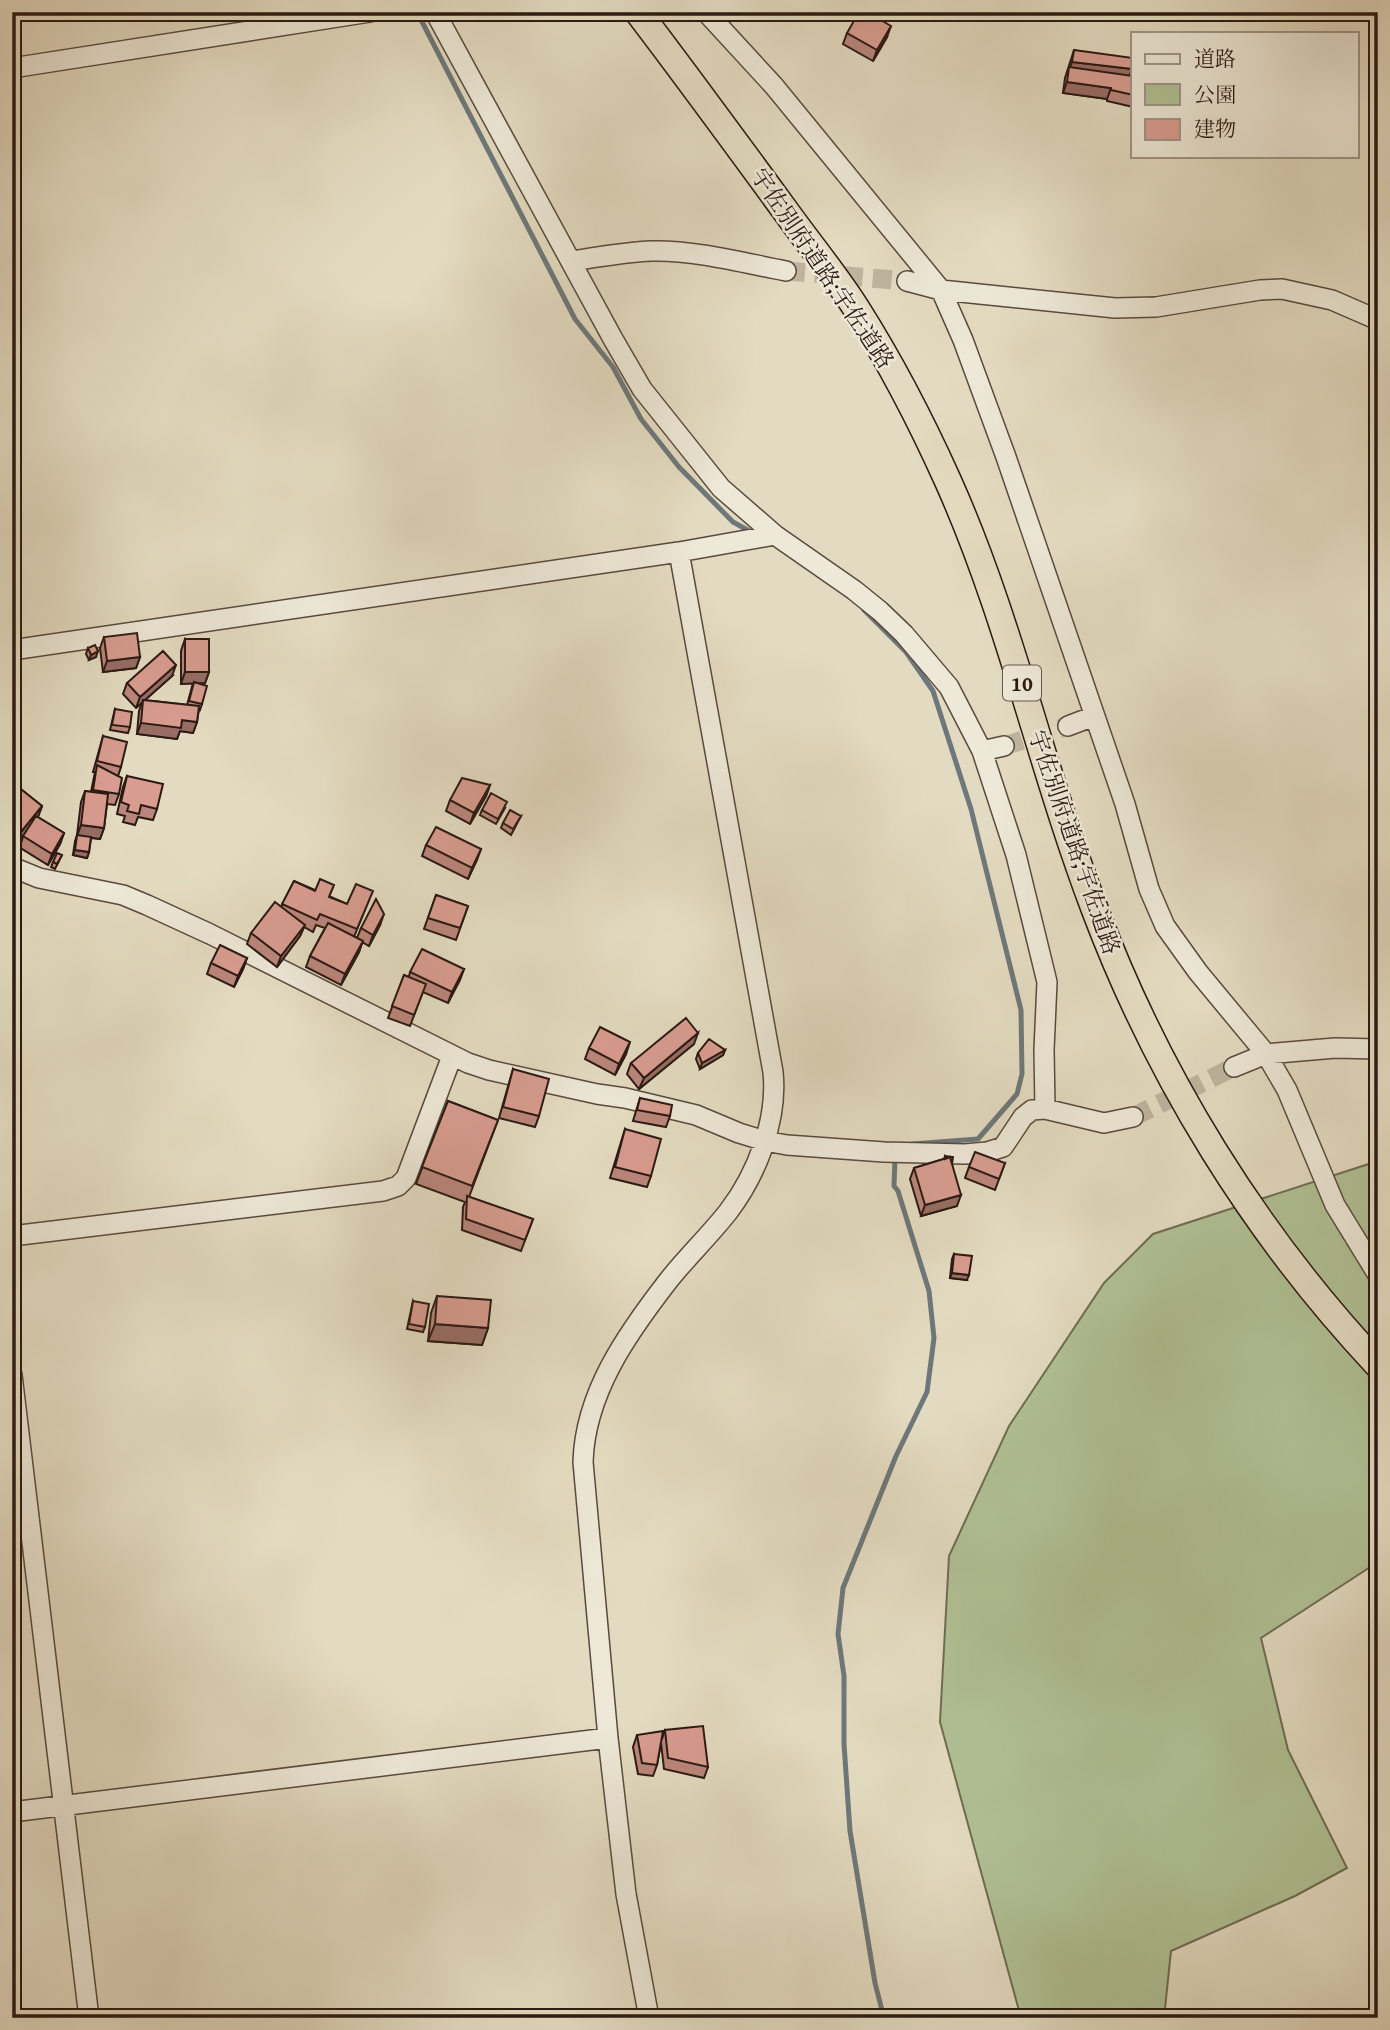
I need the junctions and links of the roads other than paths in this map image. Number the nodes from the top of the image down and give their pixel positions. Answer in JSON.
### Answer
{"nodes":[{"id":1,"x":370,"y":12,"type":"edge"},
{"id":2,"x":435,"y":12,"type":"edge"},
{"id":3,"x":639,"y":12,"type":"edge"},
{"id":4,"x":706,"y":12,"type":"edge"},
{"id":5,"x":12,"y":68,"type":"edge"},
{"id":6,"x":572,"y":261,"type":"junction"},
{"id":7,"x":786,"y":271,"type":"tunnel mouth"},
{"id":8,"x":907,"y":281,"type":"tunnel mouth"},
{"id":9,"x":941,"y":290,"type":"junction"},
{"id":10,"x":1378,"y":320,"type":"edge"},
{"id":11,"x":775,"y":535,"type":"junction"},
{"id":12,"x":679,"y":552,"type":"junction"},
{"id":13,"x":12,"y":650,"type":"edge"},
{"id":14,"x":1094,"y":716,"type":"junction"},
{"id":15,"x":1068,"y":726,"type":"tunnel mouth"},
{"id":16,"x":1004,"y":746,"type":"tunnel mouth"},
{"id":17,"x":982,"y":751,"type":"junction"},
{"id":18,"x":12,"y":867,"type":"edge"},
{"id":19,"x":1378,"y":1049,"type":"edge"},
{"id":20,"x":1266,"y":1054,"type":"junction"},
{"id":21,"x":452,"y":1056,"type":"junction"},
{"id":22,"x":1234,"y":1067,"type":"tunnel mouth"},
{"id":23,"x":1045,"y":1109,"type":"junction"},
{"id":24,"x":1133,"y":1117,"type":"tunnel mouth"},
{"id":25,"x":765,"y":1141,"type":"junction"},
{"id":26,"x":12,"y":1236,"type":"edge"},
{"id":27,"x":1378,"y":1275,"type":"edge"},
{"id":28,"x":1378,"y":1364,"type":"edge"},
{"id":29,"x":12,"y":1375,"type":"edge"},
{"id":30,"x":608,"y":1738,"type":"junction"},
{"id":31,"x":64,"y":1805,"type":"junction"},
{"id":32,"x":12,"y":1812,"type":"edge"},
{"id":33,"x":89,"y":2018,"type":"edge"},
{"id":34,"x":649,"y":2018,"type":"edge"}],
"edges":[{"from":1,"to":5,"type":"street"},
{"from":2,"to":6,"type":"street"},
{"from":3,"to":28,"type":"highway","name":"宇佐別府道路;宇佐道路","number":"10"},
{"from":4,"to":9,"type":"street"},
{"from":6,"to":7,"type":"street"},
{"from":6,"to":11,"type":"street"},
{"from":8,"to":9,"type":"street"},
{"from":9,"to":10,"type":"street"},
{"from":9,"to":14,"type":"street"},
{"from":11,"to":12,"type":"street"},
{"from":11,"to":17,"type":"street"},
{"from":12,"to":13,"type":"street"},
{"from":12,"to":25,"type":"street"},
{"from":14,"to":15,"type":"street"},
{"from":14,"to":20,"type":"street"},
{"from":16,"to":17,"type":"street"},
{"from":17,"to":23,"type":"street"},
{"from":18,"to":21,"type":"street"},
{"from":19,"to":20,"type":"street"},
{"from":20,"to":22,"type":"street"},
{"from":20,"to":27,"type":"street"},
{"from":21,"to":25,"type":"street"},
{"from":21,"to":26,"type":"street"},
{"from":23,"to":24,"type":"street"},
{"from":23,"to":25,"type":"street"},
{"from":25,"to":30,"type":"street"},
{"from":29,"to":31,"type":"street"},
{"from":30,"to":31,"type":"street"},
{"from":30,"to":34,"type":"street"},
{"from":31,"to":32,"type":"street"},
{"from":31,"to":33,"type":"street"}]}
